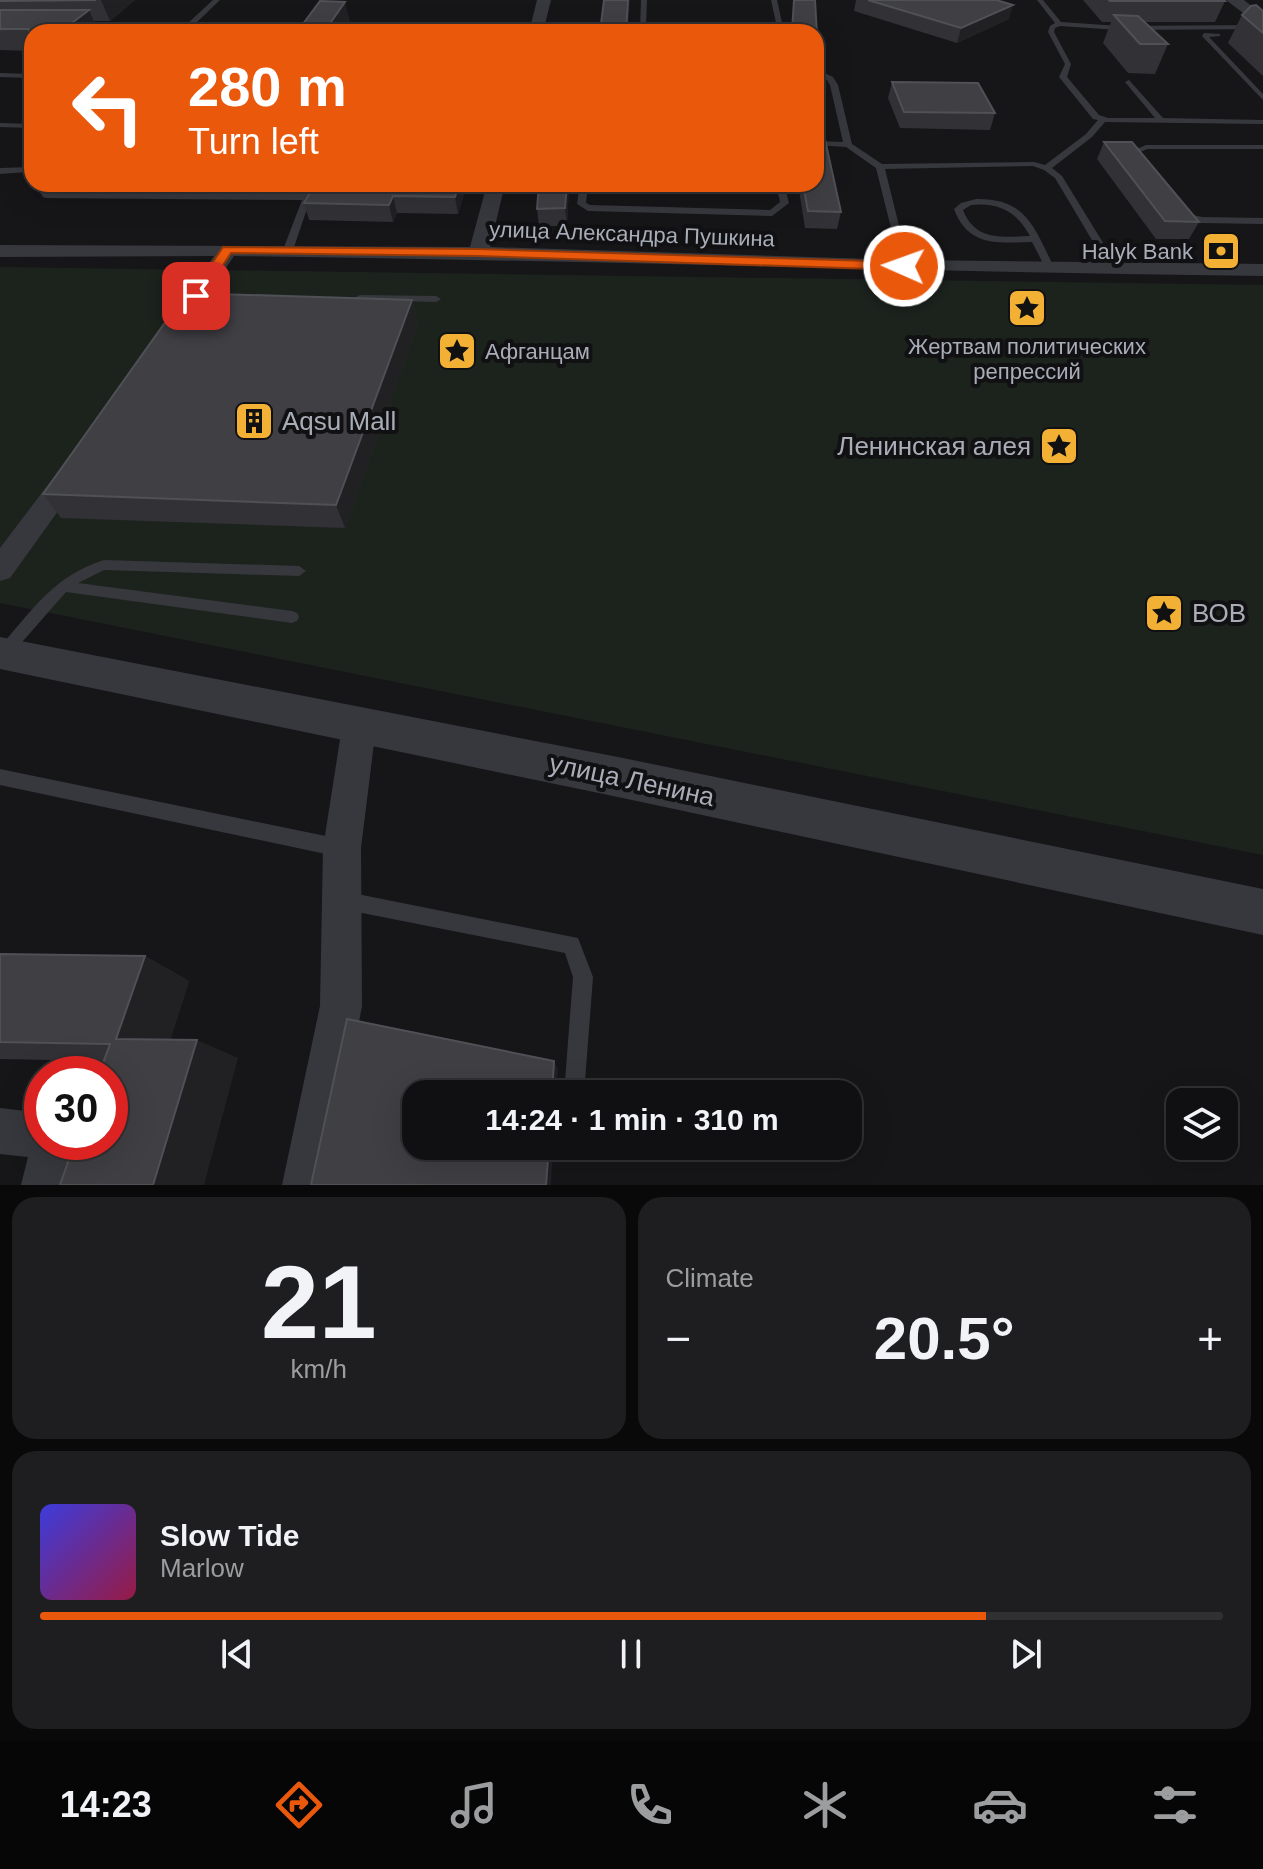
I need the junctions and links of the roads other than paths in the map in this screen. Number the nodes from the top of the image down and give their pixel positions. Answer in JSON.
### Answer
{"nodes":[{"id":1,"x":217,"y":0,"type":"edge"},
{"id":2,"x":544,"y":0,"type":"edge"},
{"id":3,"x":644,"y":0,"type":"edge"},
{"id":4,"x":774,"y":0,"type":"edge"},
{"id":5,"x":1040,"y":0,"type":"edge"},
{"id":6,"x":1234,"y":0,"type":"edge"},
{"id":7,"x":1220,"y":20,"type":"edge"},
{"id":8,"x":1262,"y":22,"type":"edge"},
{"id":9,"x":191,"y":24,"type":"edge"},
{"id":10,"x":538,"y":24,"type":"edge"},
{"id":11,"x":643,"y":24,"type":"edge"},
{"id":12,"x":779,"y":24,"type":"edge"},
{"id":13,"x":1059,"y":24,"type":"junction"},
{"id":14,"x":1119,"y":28,"type":"junction"},
{"id":15,"x":1230,"y":29,"type":"junction"},
{"id":16,"x":1263,"y":37,"type":"edge"},
{"id":17,"x":1129,"y":39,"type":"edge"},
{"id":18,"x":0,"y":75,"type":"edge"},
{"id":19,"x":24,"y":76,"type":"edge"},
{"id":20,"x":824,"y":76,"type":"edge"},
{"id":21,"x":1129,"y":82,"type":"dead end"},
{"id":22,"x":1263,"y":98,"type":"edge"},
{"id":23,"x":1102,"y":120,"type":"junction"},
{"id":24,"x":1160,"y":120,"type":"junction"},
{"id":25,"x":1263,"y":122,"type":"edge"},
{"id":26,"x":24,"y":123,"type":"edge"},
{"id":27,"x":0,"y":125,"type":"edge"},
{"id":28,"x":824,"y":144,"type":"edge"},
{"id":29,"x":848,"y":145,"type":"junction"},
{"id":30,"x":1263,"y":147,"type":"edge"},
{"id":31,"x":880,"y":167,"type":"junction"},
{"id":32,"x":1047,"y":168,"type":"junction"},
{"id":33,"x":24,"y":169,"type":"edge"},
{"id":34,"x":1140,"y":169,"type":"edge"},
{"id":35,"x":0,"y":171,"type":"edge"},
{"id":36,"x":44,"y":192,"type":"edge"},
{"id":37,"x":187,"y":192,"type":"edge"},
{"id":38,"x":494,"y":192,"type":"edge"},
{"id":39,"x":583,"y":192,"type":"edge"},
{"id":40,"x":782,"y":192,"type":"edge"},
{"id":41,"x":184,"y":196,"type":"junction"},
{"id":42,"x":1169,"y":206,"type":"edge"},
{"id":43,"x":1263,"y":221,"type":"edge"},
{"id":44,"x":1034,"y":239,"type":"junction"},
{"id":45,"x":228,"y":250,"type":"junction"},
{"id":46,"x":288,"y":250,"type":"junction"},
{"id":47,"x":0,"y":251,"type":"edge"},
{"id":48,"x":478,"y":253,"type":"junction"},
{"id":49,"x":904,"y":266,"type":"junction"},
{"id":50,"x":1049,"y":267,"type":"junction"},
{"id":51,"x":1113,"y":267,"type":"junction"},
{"id":52,"x":1263,"y":270,"type":"edge"},
{"id":53,"x":356,"y":298,"type":"edge"},
{"id":54,"x":436,"y":299,"type":"dead end"},
{"id":55,"x":163,"y":345,"type":"edge"},
{"id":56,"x":84,"y":457,"type":"edge"},
{"id":57,"x":0,"y":570,"type":"edge"},
{"id":58,"x":299,"y":571,"type":"dead end"},
{"id":59,"x":62,"y":586,"type":"junction"},
{"id":60,"x":292,"y":617,"type":"dead end"},
{"id":61,"x":2,"y":653,"type":"edge"},
{"id":62,"x":359,"y":727,"type":"junction"},
{"id":63,"x":0,"y":777,"type":"edge"},
{"id":64,"x":342,"y":848,"type":"junction"},
{"id":65,"x":342,"y":900,"type":"junction"},
{"id":66,"x":1263,"y":912,"type":"edge"},
{"id":67,"x":575,"y":1080,"type":"edge"},
{"id":68,"x":0,"y":1131,"type":"edge"},
{"id":69,"x":24,"y":1134,"type":"edge"},
{"id":70,"x":50,"y":1160,"type":"edge"},
{"id":71,"x":44,"y":1185,"type":"edge"},
{"id":72,"x":305,"y":1185,"type":"edge"}],
"edges":[{"from":1,"to":9,"type":"lane"},
{"from":2,"to":10,"type":"street"},
{"from":3,"to":11,"type":"lane"},
{"from":4,"to":12,"type":"lane"},
{"from":5,"to":13,"type":"lane"},
{"from":6,"to":8,"type":"street"},
{"from":7,"to":15,"type":"lane"},
{"from":8,"to":15,"type":"lane"},
{"from":13,"to":14,"type":"lane"},
{"from":13,"to":23,"type":"lane"},
{"from":14,"to":15,"type":"lane"},
{"from":14,"to":17,"type":"lane"},
{"from":16,"to":22,"type":"lane"},
{"from":18,"to":19,"type":"lane"},
{"from":20,"to":29,"type":"lane"},
{"from":21,"to":24,"type":"lane"},
{"from":23,"to":24,"type":"lane"},
{"from":23,"to":32,"type":"lane"},
{"from":24,"to":25,"type":"lane"},
{"from":26,"to":27,"type":"lane"},
{"from":28,"to":29,"type":"lane"},
{"from":29,"to":31,"type":"lane"},
{"from":30,"to":34,"type":"lane"},
{"from":31,"to":32,"type":"lane"},
{"from":31,"to":49,"type":"lane"},
{"from":32,"to":51,"type":"lane"},
{"from":33,"to":35,"type":"lane"},
{"from":36,"to":41,"type":"lane"},
{"from":37,"to":41,"type":"lane"},
{"from":38,"to":48,"type":"street"},
{"from":39,"to":40,"type":"lane"},
{"from":41,"to":46,"type":"lane"},
{"from":42,"to":43,"type":"lane"},
{"from":44,"to":44,"type":"lane"},
{"from":44,"to":50,"type":"lane"},
{"from":45,"to":46,"type":"street","name":"улица Александра Пушкина"},
{"from":45,"to":47,"type":"street","name":"улица Александра Пушкина"},
{"from":45,"to":55,"type":"street"},
{"from":46,"to":48,"type":"street","name":"улица Александра Пушкина"},
{"from":48,"to":49,"type":"street","name":"улица Александра Пушкина"},
{"from":49,"to":50,"type":"street","name":"улица Александра Пушкина"},
{"from":50,"to":51,"type":"street","name":"улица Александра Пушкина"},
{"from":51,"to":52,"type":"street","name":"улица Александра Пушкина"},
{"from":53,"to":54,"type":"lane"},
{"from":56,"to":57,"type":"street"},
{"from":58,"to":59,"type":"lane"},
{"from":59,"to":60,"type":"lane"},
{"from":59,"to":61,"type":"lane"},
{"from":61,"to":62,"type":"street","name":"улица Ленина"},
{"from":62,"to":64,"type":"street"},
{"from":62,"to":66,"type":"street","name":"улица Ленина"},
{"from":63,"to":64,"type":"lane"},
{"from":64,"to":65,"type":"street"},
{"from":65,"to":67,"type":"lane"},
{"from":65,"to":72,"type":"street"},
{"from":68,"to":69,"type":"street"},
{"from":70,"to":71,"type":"street"}]}
